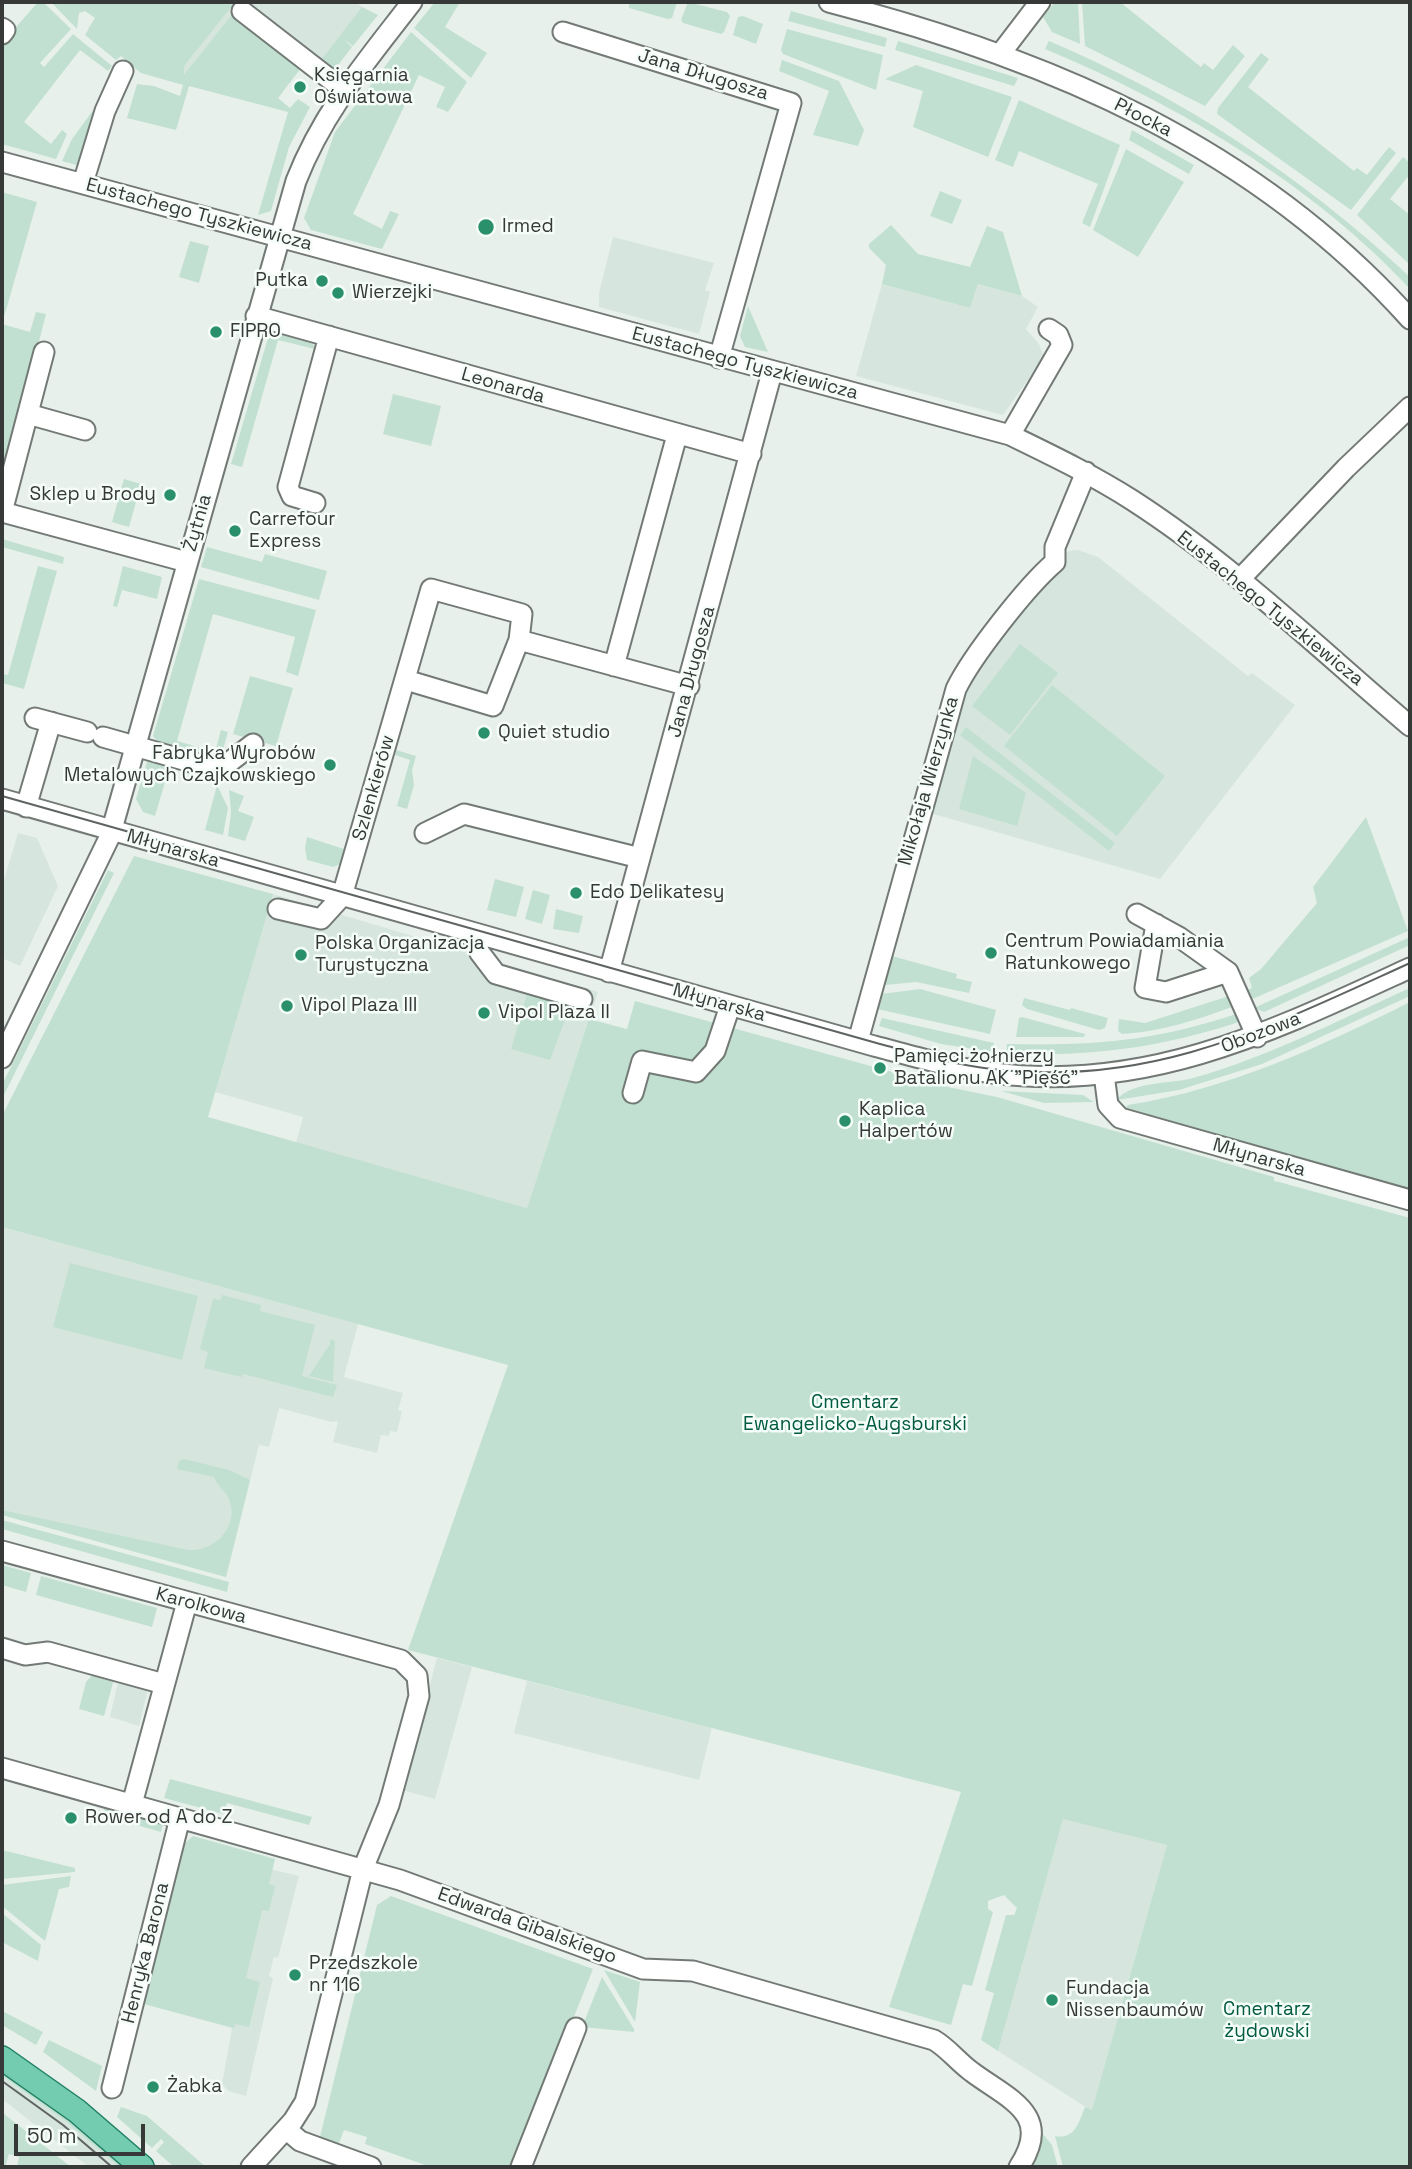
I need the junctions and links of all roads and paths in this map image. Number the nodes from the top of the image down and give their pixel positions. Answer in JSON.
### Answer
{"nodes":[{"id":1,"x":829,"y":2,"type":"edge"},
{"id":2,"x":1040,"y":2,"type":"edge"},
{"id":3,"x":409,"y":3,"type":"edge"},
{"id":4,"x":242,"y":11,"type":"dead end"},
{"id":5,"x":2,"y":28,"type":"edge"},
{"id":6,"x":563,"y":32,"type":"dead end"},
{"id":7,"x":2,"y":34,"type":"edge"},
{"id":8,"x":1001,"y":53,"type":"junction"},
{"id":9,"x":123,"y":71,"type":"dead end"},
{"id":10,"x":344,"y":90,"type":"junction"},
{"id":11,"x":2,"y":162,"type":"edge"},
{"id":12,"x":83,"y":183,"type":"junction"},
{"id":13,"x":280,"y":235,"type":"junction"},
{"id":14,"x":256,"y":316,"type":"junction"},
{"id":15,"x":1410,"y":319,"type":"edge"},
{"id":16,"x":1049,"y":329,"type":"dead end"},
{"id":17,"x":329,"y":336,"type":"junction"},
{"id":18,"x":44,"y":352,"type":"dead end"},
{"id":19,"x":719,"y":358,"type":"junction"},
{"id":20,"x":772,"y":372,"type":"junction"},
{"id":21,"x":1410,"y":407,"type":"edge"},
{"id":22,"x":28,"y":414,"type":"junction"},
{"id":23,"x":85,"y":430,"type":"dead end"},
{"id":24,"x":677,"y":435,"type":"junction"},
{"id":25,"x":1010,"y":435,"type":"junction"},
{"id":26,"x":751,"y":454,"type":"junction"},
{"id":27,"x":1086,"y":472,"type":"junction"},
{"id":28,"x":315,"y":503,"type":"dead end"},
{"id":29,"x":2,"y":512,"type":"edge"},
{"id":30,"x":187,"y":562,"type":"junction"},
{"id":31,"x":1240,"y":579,"type":"junction"},
{"id":32,"x":519,"y":640,"type":"junction"},
{"id":33,"x":614,"y":666,"type":"junction"},
{"id":34,"x":406,"y":680,"type":"junction"},
{"id":35,"x":689,"y":686,"type":"junction"},
{"id":36,"x":1410,"y":726,"type":"edge"},
{"id":37,"x":253,"y":744,"type":"dead end"},
{"id":38,"x":134,"y":746,"type":"junction"},
{"id":39,"x":2,"y":799,"type":"edge"},
{"id":40,"x":26,"y":807,"type":"junction"},
{"id":41,"x":111,"y":832,"type":"junction"},
{"id":42,"x":425,"y":834,"type":"dead end"},
{"id":43,"x":640,"y":859,"type":"junction"},
{"id":44,"x":342,"y":896,"type":"junction"},
{"id":45,"x":278,"y":909,"type":"dead end"},
{"id":46,"x":1137,"y":914,"type":"dead end"},
{"id":47,"x":1156,"y":924,"type":"junction"},
{"id":48,"x":471,"y":933,"type":"junction"},
{"id":49,"x":1410,"y":968,"type":"edge"},
{"id":50,"x":609,"y":972,"type":"junction"},
{"id":51,"x":1228,"y":972,"type":"junction"},
{"id":52,"x":582,"y":999,"type":"dead end"},
{"id":53,"x":730,"y":1006,"type":"junction"},
{"id":54,"x":1257,"y":1037,"type":"junction"},
{"id":55,"x":858,"y":1041,"type":"junction"},
{"id":56,"x":2,"y":1058,"type":"edge"},
{"id":57,"x":1104,"y":1074,"type":"junction"},
{"id":58,"x":633,"y":1093,"type":"dead end"},
{"id":59,"x":1410,"y":1200,"type":"edge"},
{"id":60,"x":2,"y":1551,"type":"edge"},
{"id":61,"x":187,"y":1602,"type":"junction"},
{"id":62,"x":2,"y":1648,"type":"edge"},
{"id":63,"x":164,"y":1684,"type":"junction"},
{"id":64,"x":2,"y":1768,"type":"edge"},
{"id":65,"x":132,"y":1804,"type":"junction"},
{"id":66,"x":180,"y":1818,"type":"junction"},
{"id":67,"x":363,"y":1869,"type":"junction"},
{"id":68,"x":576,"y":2028,"type":"dead end"},
{"id":69,"x":2,"y":2058,"type":"edge"},
{"id":70,"x":112,"y":2088,"type":"dead end"},
{"id":71,"x":286,"y":2129,"type":"junction"},
{"id":72,"x":142,"y":2167,"type":"edge"},
{"id":73,"x":251,"y":2167,"type":"edge"},
{"id":74,"x":372,"y":2167,"type":"edge"},
{"id":75,"x":522,"y":2167,"type":"edge"},
{"id":76,"x":1018,"y":2167,"type":"edge"}],
"edges":[{"from":1,"to":8,"type":"street","name":"Płocka"},
{"from":2,"to":8,"type":"street"},
{"from":3,"to":10,"type":"street","name":"Żytnia"},
{"from":4,"to":10,"type":"street"},
{"from":5,"to":7,"type":"street"},
{"from":6,"to":19,"type":"street","name":"Jana Długosza"},
{"from":8,"to":15,"type":"street","name":"Płocka"},
{"from":9,"to":12,"type":"street"},
{"from":10,"to":13,"type":"street","name":"Żytnia"},
{"from":11,"to":12,"type":"street","name":"Eustachego Tyszkiewicza"},
{"from":12,"to":13,"type":"street","name":"Eustachego Tyszkiewicza"},
{"from":13,"to":14,"type":"street","name":"Żytnia"},
{"from":13,"to":19,"type":"street","name":"Eustachego Tyszkiewicza"},
{"from":14,"to":17,"type":"street","name":"Leonarda"},
{"from":14,"to":30,"type":"street","name":"Żytnia"},
{"from":16,"to":25,"type":"street"},
{"from":17,"to":24,"type":"street","name":"Leonarda"},
{"from":17,"to":28,"type":"street"},
{"from":18,"to":22,"type":"street"},
{"from":19,"to":20,"type":"street","name":"Eustachego Tyszkiewicza"},
{"from":20,"to":25,"type":"street","name":"Eustachego Tyszkiewicza"},
{"from":20,"to":26,"type":"street","name":"Jana Długosza"},
{"from":21,"to":31,"type":"street"},
{"from":22,"to":23,"type":"street"},
{"from":22,"to":29,"type":"street"},
{"from":24,"to":26,"type":"street","name":"Leonarda"},
{"from":24,"to":33,"type":"street"},
{"from":25,"to":27,"type":"street","name":"Eustachego Tyszkiewicza"},
{"from":26,"to":35,"type":"street","name":"Jana Długosza"},
{"from":27,"to":31,"type":"street","name":"Eustachego Tyszkiewicza"},
{"from":27,"to":55,"type":"street","name":"Mikołaja Wierzynka"},
{"from":29,"to":30,"type":"street"},
{"from":30,"to":38,"type":"street","name":"Żytnia"},
{"from":31,"to":36,"type":"street","name":"Eustachego Tyszkiewicza"},
{"from":32,"to":33,"type":"street"},
{"from":32,"to":34,"type":"street"},
{"from":32,"to":34,"type":"street","name":"Szlenkierów"},
{"from":33,"to":35,"type":"street"},
{"from":34,"to":44,"type":"street","name":"Szlenkierów"},
{"from":35,"to":43,"type":"street","name":"Jana Długosza"},
{"from":37,"to":38,"type":"street"},
{"from":38,"to":40,"type":"street"},
{"from":38,"to":41,"type":"street","name":"Żytnia"},
{"from":39,"to":40,"type":"street","name":"Młynarska"},
{"from":40,"to":41,"type":"street","name":"Młynarska"},
{"from":41,"to":44,"type":"street","name":"Młynarska"},
{"from":41,"to":56,"type":"street","name":"Żytnia"},
{"from":42,"to":43,"type":"street"},
{"from":43,"to":50,"type":"street","name":"Jana Długosza"},
{"from":44,"to":45,"type":"street"},
{"from":44,"to":48,"type":"street","name":"Młynarska"},
{"from":46,"to":47,"type":"street"},
{"from":47,"to":51,"type":"street"},
{"from":47,"to":51,"type":"street"},
{"from":48,"to":50,"type":"street","name":"Młynarska"},
{"from":48,"to":52,"type":"street"},
{"from":49,"to":54,"type":"street","name":"Obozowa"},
{"from":50,"to":53,"type":"street","name":"Młynarska"},
{"from":51,"to":54,"type":"street"},
{"from":53,"to":55,"type":"street","name":"Młynarska"},
{"from":53,"to":58,"type":"street"},
{"from":54,"to":57,"type":"street","name":"Obozowa"},
{"from":55,"to":57,"type":"street","name":"Młynarska"},
{"from":57,"to":59,"type":"street","name":"Młynarska"},
{"from":60,"to":61,"type":"street","name":"Karolkowa"},
{"from":61,"to":63,"type":"street"},
{"from":61,"to":67,"type":"street","name":"Karolkowa"},
{"from":62,"to":63,"type":"street"},
{"from":63,"to":65,"type":"street"},
{"from":64,"to":65,"type":"street","name":"Edwarda Gibalskiego"},
{"from":65,"to":66,"type":"street","name":"Edwarda Gibalskiego"},
{"from":66,"to":67,"type":"street","name":"Edwarda Gibalskiego"},
{"from":66,"to":70,"type":"street","name":"Henryka Barona"},
{"from":67,"to":71,"type":"street"},
{"from":67,"to":76,"type":"street","name":"Edwarda Gibalskiego"},
{"from":68,"to":75,"type":"street"},
{"from":69,"to":72,"type":"main road"},
{"from":71,"to":73,"type":"street"},
{"from":71,"to":74,"type":"street"}]}
